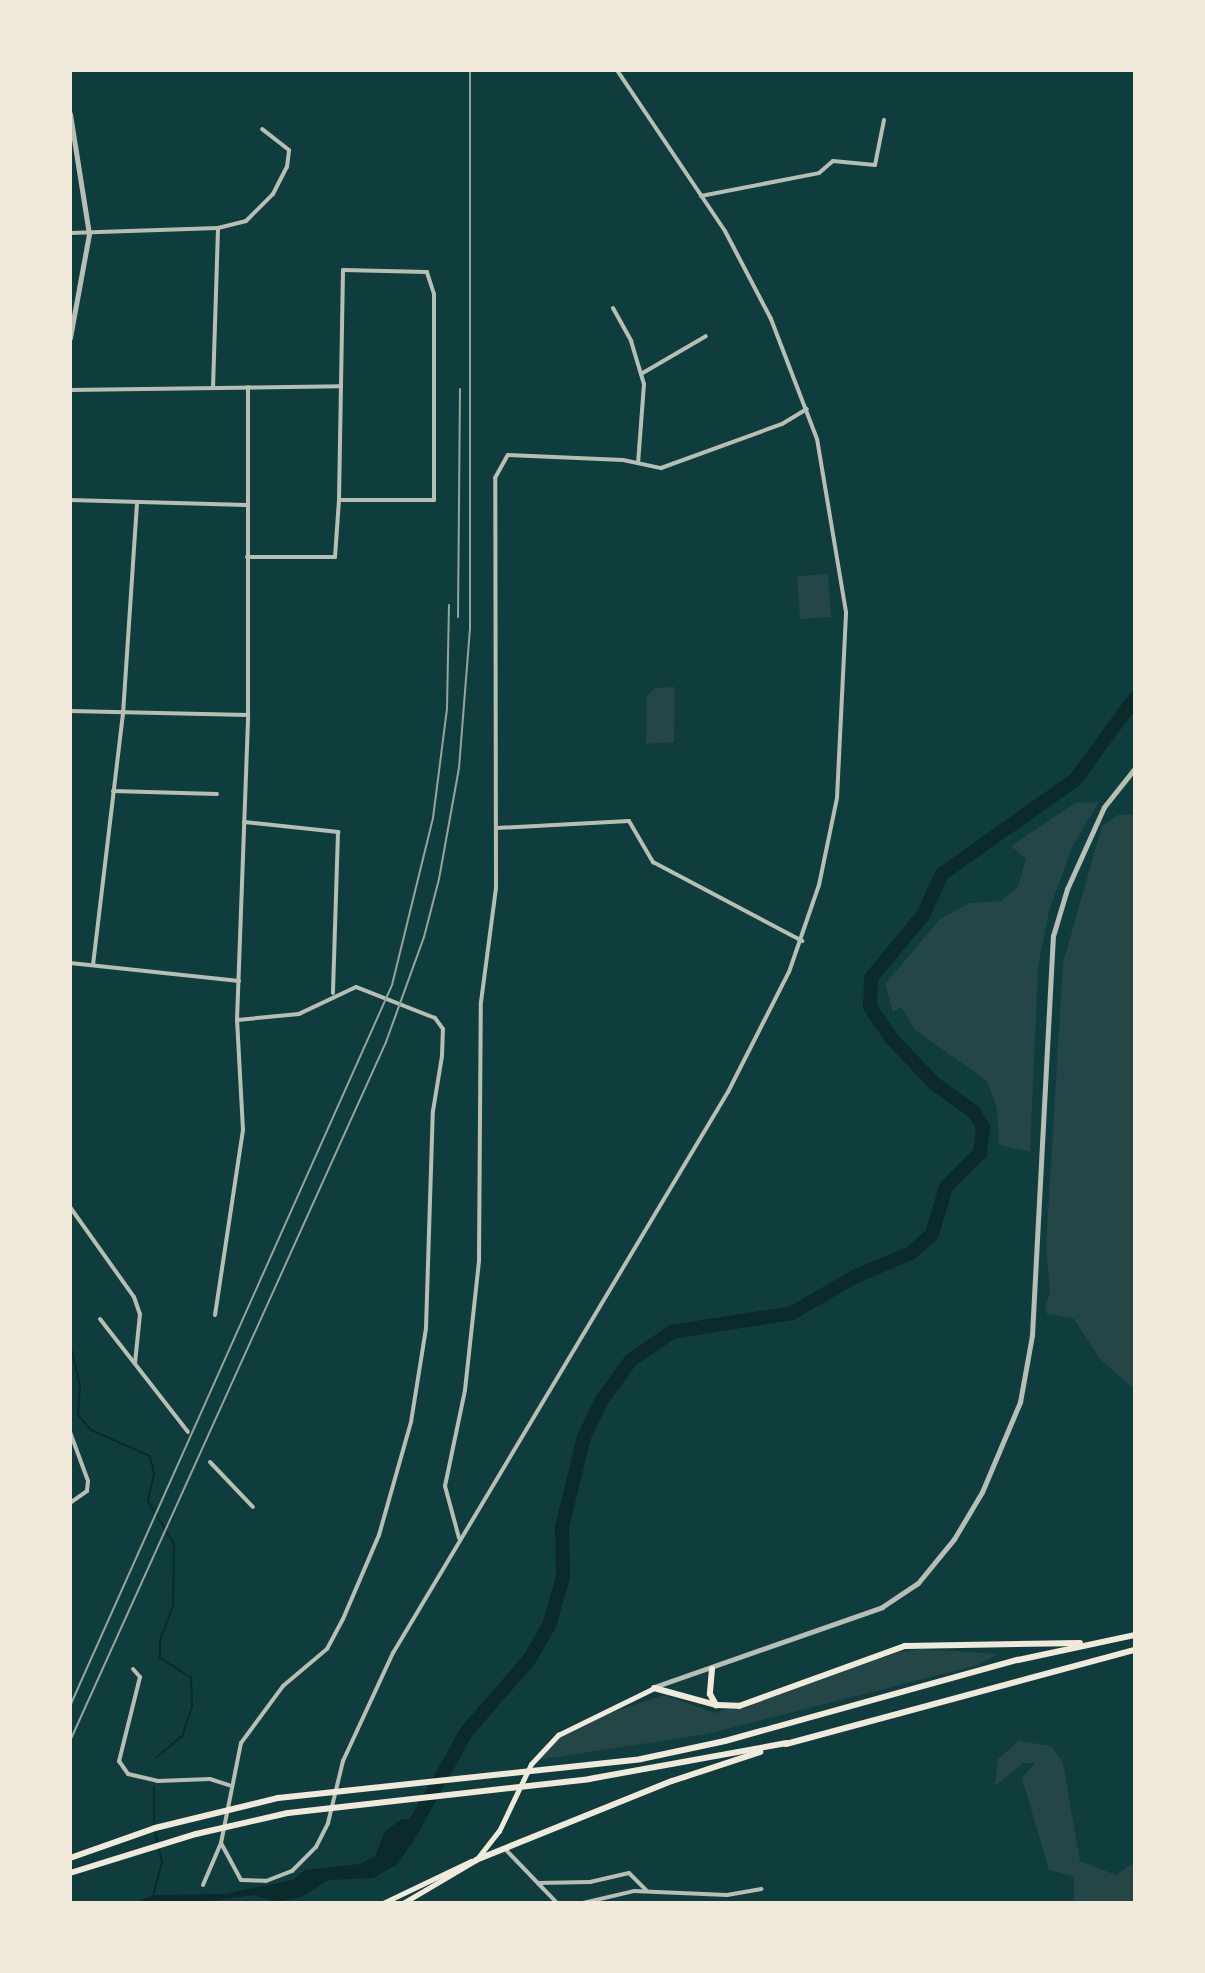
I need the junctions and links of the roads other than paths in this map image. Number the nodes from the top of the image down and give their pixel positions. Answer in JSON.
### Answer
{"nodes":[{"id":1,"x":617,"y":70,"type":"edge"},
{"id":2,"x":70,"y":114,"type":"edge"},
{"id":3,"x":884,"y":120,"type":"dead end"},
{"id":4,"x":262,"y":129,"type":"dead end"},
{"id":5,"x":701,"y":196,"type":"junction"},
{"id":6,"x":218,"y":228,"type":"junction"},
{"id":7,"x":70,"y":233,"type":"edge"},
{"id":8,"x":89,"y":234,"type":"junction"},
{"id":9,"x":613,"y":308,"type":"dead end"},
{"id":10,"x":706,"y":336,"type":"dead end"},
{"id":11,"x":70,"y":338,"type":"edge"},
{"id":12,"x":641,"y":374,"type":"junction"},
{"id":13,"x":341,"y":386,"type":"junction"},
{"id":14,"x":248,"y":387,"type":"junction"},
{"id":15,"x":213,"y":388,"type":"junction"},
{"id":16,"x":70,"y":390,"type":"edge"},
{"id":17,"x":807,"y":409,"type":"junction"},
{"id":18,"x":638,"y":463,"type":"junction"},
{"id":19,"x":70,"y":500,"type":"edge"},
{"id":20,"x":339,"y":500,"type":"junction"},
{"id":21,"x":137,"y":503,"type":"junction"},
{"id":22,"x":246,"y":505,"type":"junction"},
{"id":23,"x":247,"y":557,"type":"junction"},
{"id":24,"x":70,"y":711,"type":"edge"},
{"id":25,"x":123,"y":714,"type":"junction"},
{"id":26,"x":248,"y":715,"type":"junction"},
{"id":27,"x":1135,"y":768,"type":"edge"},
{"id":28,"x":113,"y":791,"type":"junction"},
{"id":29,"x":217,"y":794,"type":"dead end"},
{"id":30,"x":244,"y":822,"type":"junction"},
{"id":31,"x":497,"y":828,"type":"junction"},
{"id":32,"x":802,"y":941,"type":"junction"},
{"id":33,"x":70,"y":963,"type":"edge"},
{"id":34,"x":93,"y":965,"type":"junction"},
{"id":35,"x":239,"y":981,"type":"junction"},
{"id":36,"x":333,"y":993,"type":"junction"},
{"id":37,"x":237,"y":1020,"type":"junction"},
{"id":38,"x":70,"y":1207,"type":"edge"},
{"id":39,"x":215,"y":1315,"type":"dead end"},
{"id":40,"x":100,"y":1319,"type":"dead end"},
{"id":41,"x":135,"y":1363,"type":"junction"},
{"id":42,"x":70,"y":1432,"type":"edge"},
{"id":43,"x":188,"y":1432,"type":"dead end"},
{"id":44,"x":210,"y":1462,"type":"dead end"},
{"id":45,"x":70,"y":1503,"type":"edge"},
{"id":46,"x":253,"y":1507,"type":"dead end"},
{"id":47,"x":459,"y":1539,"type":"junction"},
{"id":48,"x":1135,"y":1634,"type":"edge"},
{"id":49,"x":1135,"y":1650,"type":"edge"},
{"id":50,"x":133,"y":1669,"type":"dead end"},
{"id":51,"x":712,"y":1669,"type":"junction"},
{"id":52,"x":654,"y":1688,"type":"junction"},
{"id":53,"x":716,"y":1705,"type":"junction"},
{"id":54,"x":787,"y":1743,"type":"junction"},
{"id":55,"x":229,"y":1785,"type":"junction"},
{"id":56,"x":221,"y":1843,"type":"junction"},
{"id":57,"x":507,"y":1851,"type":"junction"},
{"id":58,"x":70,"y":1858,"type":"edge"},
{"id":59,"x":476,"y":1860,"type":"junction"},
{"id":60,"x":70,"y":1873,"type":"edge"},
{"id":61,"x":538,"y":1883,"type":"junction"},
{"id":62,"x":203,"y":1885,"type":"dead end"},
{"id":63,"x":761,"y":1889,"type":"dead end"},
{"id":64,"x":647,"y":1891,"type":"junction"},
{"id":65,"x":383,"y":1903,"type":"edge"},
{"id":66,"x":403,"y":1903,"type":"edge"},
{"id":67,"x":557,"y":1903,"type":"edge"},
{"id":68,"x":583,"y":1903,"type":"edge"}],
"edges":[{"from":1,"to":5,"type":"street"},
{"from":2,"to":8,"type":"street"},
{"from":3,"to":5,"type":"street"},
{"from":4,"to":6,"type":"street"},
{"from":5,"to":17,"type":"street"},
{"from":6,"to":8,"type":"street"},
{"from":6,"to":15,"type":"street"},
{"from":7,"to":8,"type":"street"},
{"from":8,"to":11,"type":"street"},
{"from":9,"to":12,"type":"street"},
{"from":10,"to":12,"type":"street"},
{"from":12,"to":18,"type":"street"},
{"from":13,"to":14,"type":"street"},
{"from":13,"to":20,"type":"street"},
{"from":13,"to":20,"type":"street"},
{"from":14,"to":15,"type":"street"},
{"from":14,"to":22,"type":"street"},
{"from":15,"to":16,"type":"street"},
{"from":17,"to":18,"type":"street"},
{"from":17,"to":32,"type":"street"},
{"from":18,"to":31,"type":"street"},
{"from":19,"to":21,"type":"street"},
{"from":20,"to":23,"type":"street"},
{"from":21,"to":22,"type":"street"},
{"from":21,"to":25,"type":"street"},
{"from":22,"to":23,"type":"street"},
{"from":23,"to":26,"type":"street"},
{"from":24,"to":25,"type":"street"},
{"from":25,"to":26,"type":"street"},
{"from":25,"to":28,"type":"street"},
{"from":26,"to":30,"type":"street"},
{"from":27,"to":51,"type":"street"},
{"from":28,"to":29,"type":"street"},
{"from":28,"to":34,"type":"street"},
{"from":30,"to":35,"type":"street"},
{"from":30,"to":36,"type":"street"},
{"from":31,"to":32,"type":"street"},
{"from":31,"to":47,"type":"street"},
{"from":32,"to":47,"type":"street"},
{"from":33,"to":34,"type":"street"},
{"from":34,"to":35,"type":"street"},
{"from":35,"to":37,"type":"street"},
{"from":36,"to":37,"type":"street"},
{"from":36,"to":55,"type":"street"},
{"from":37,"to":39,"type":"street"},
{"from":38,"to":41,"type":"street"},
{"from":40,"to":41,"type":"street"},
{"from":41,"to":43,"type":"street"},
{"from":42,"to":45,"type":"street"},
{"from":44,"to":46,"type":"street"},
{"from":47,"to":56,"type":"street"},
{"from":48,"to":53,"type":"highway"},
{"from":48,"to":58,"type":"highway"},
{"from":49,"to":54,"type":"highway"},
{"from":50,"to":55,"type":"street"},
{"from":51,"to":52,"type":"street"},
{"from":51,"to":53,"type":"highway"},
{"from":52,"to":53,"type":"highway"},
{"from":52,"to":59,"type":"main road"},
{"from":54,"to":57,"type":"highway"},
{"from":54,"to":60,"type":"highway"},
{"from":55,"to":56,"type":"street"},
{"from":56,"to":62,"type":"street"},
{"from":57,"to":59,"type":"highway"},
{"from":57,"to":61,"type":"street"},
{"from":59,"to":65,"type":"main road"},
{"from":59,"to":66,"type":"main road"},
{"from":61,"to":64,"type":"street"},
{"from":61,"to":67,"type":"street"},
{"from":63,"to":64,"type":"street"},
{"from":64,"to":68,"type":"street"}]}
